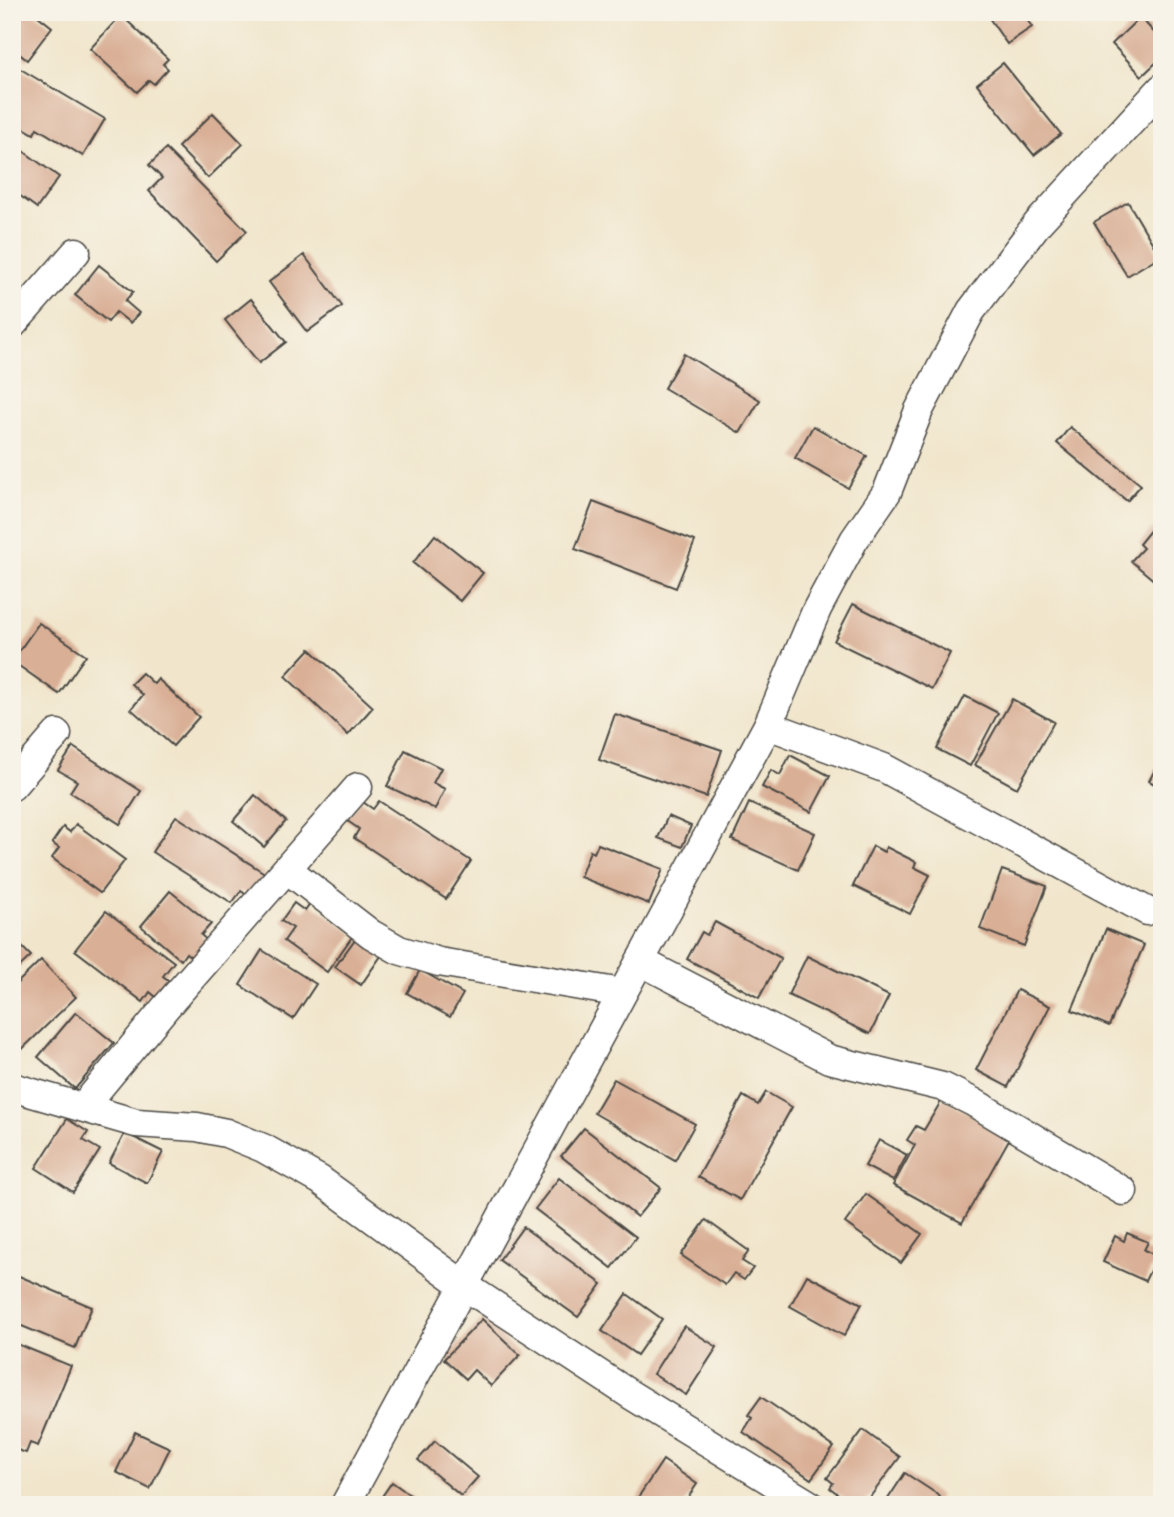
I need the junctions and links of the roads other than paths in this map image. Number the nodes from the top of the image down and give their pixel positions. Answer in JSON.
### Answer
{"nodes":[{"id":1,"x":1162,"y":88,"type":"edge"},
{"id":2,"x":76,"y":253,"type":"dead end"},
{"id":3,"x":12,"y":325,"type":"edge"},
{"id":4,"x":768,"y":725,"type":"junction"},
{"id":5,"x":58,"y":734,"type":"dead end"},
{"id":6,"x":12,"y":786,"type":"edge"},
{"id":7,"x":358,"y":787,"type":"dead end"},
{"id":8,"x":287,"y":869,"type":"junction"},
{"id":9,"x":1147,"y":911,"type":"dead end"},
{"id":10,"x":640,"y":961,"type":"junction"},
{"id":11,"x":622,"y":993,"type":"junction"},
{"id":12,"x":12,"y":1087,"type":"edge"},
{"id":13,"x":83,"y":1108,"type":"junction"},
{"id":14,"x":1123,"y":1191,"type":"dead end"},
{"id":15,"x":465,"y":1286,"type":"junction"},
{"id":16,"x":345,"y":1505,"type":"edge"},
{"id":17,"x":810,"y":1505,"type":"edge"}],
"edges":[{"from":1,"to":4,"type":"street"},
{"from":2,"to":3,"type":"street"},
{"from":4,"to":9,"type":"street"},
{"from":4,"to":10,"type":"street"},
{"from":5,"to":6,"type":"street"},
{"from":7,"to":8,"type":"street"},
{"from":8,"to":11,"type":"street"},
{"from":8,"to":13,"type":"street"},
{"from":10,"to":11,"type":"street"},
{"from":10,"to":14,"type":"street"},
{"from":11,"to":15,"type":"street"},
{"from":12,"to":13,"type":"street"},
{"from":13,"to":15,"type":"street"},
{"from":15,"to":16,"type":"street"},
{"from":15,"to":17,"type":"street"}]}
